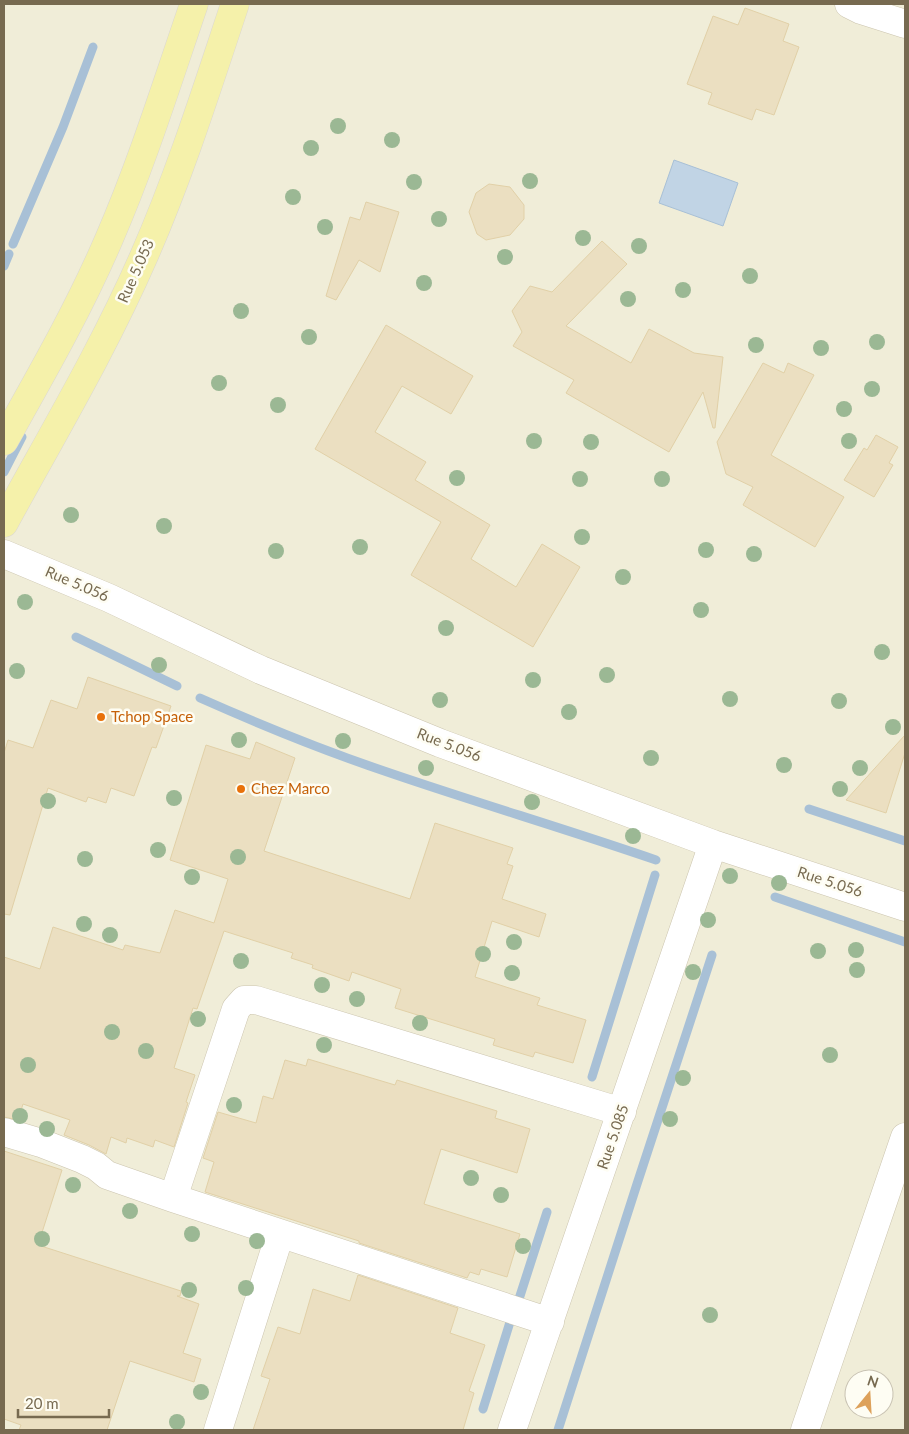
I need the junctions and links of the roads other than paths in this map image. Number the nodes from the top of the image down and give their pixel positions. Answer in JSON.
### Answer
{"nodes":[{"id":1,"x":194,"y":4,"type":"edge"},
{"id":2,"x":235,"y":4,"type":"edge"},
{"id":3,"x":849,"y":4,"type":"edge"},
{"id":4,"x":905,"y":24,"type":"edge"},
{"id":5,"x":4,"y":441,"type":"edge"},
{"id":6,"x":4,"y":523,"type":"edge"},
{"id":7,"x":4,"y":554,"type":"edge"},
{"id":8,"x":713,"y":844,"type":"junction"},
{"id":9,"x":905,"y":907,"type":"edge"},
{"id":10,"x":622,"y":1112,"type":"junction"},
{"id":11,"x":4,"y":1132,"type":"edge"},
{"id":12,"x":905,"y":1137,"type":"edge"},
{"id":13,"x":172,"y":1198,"type":"junction"},
{"id":14,"x":280,"y":1234,"type":"junction"},
{"id":15,"x":550,"y":1322,"type":"junction"},
{"id":16,"x":218,"y":1430,"type":"edge"},
{"id":17,"x":512,"y":1430,"type":"edge"},
{"id":18,"x":805,"y":1430,"type":"edge"}],
"edges":[{"from":1,"to":5,"type":"main road"},
{"from":2,"to":6,"type":"main road","name":"Rue 5.053"},
{"from":3,"to":4,"type":"street"},
{"from":7,"to":8,"type":"street","name":"Rue 5.056"},
{"from":8,"to":9,"type":"street","name":"Rue 5.056"},
{"from":8,"to":10,"type":"street","name":"Rue 5.085"},
{"from":10,"to":13,"type":"street"},
{"from":10,"to":15,"type":"street","name":"Rue 5.085"},
{"from":11,"to":13,"type":"street"},
{"from":12,"to":18,"type":"street"},
{"from":13,"to":14,"type":"street"},
{"from":14,"to":15,"type":"street"},
{"from":14,"to":16,"type":"street"},
{"from":15,"to":17,"type":"street","name":"Rue 5.085"}]}
